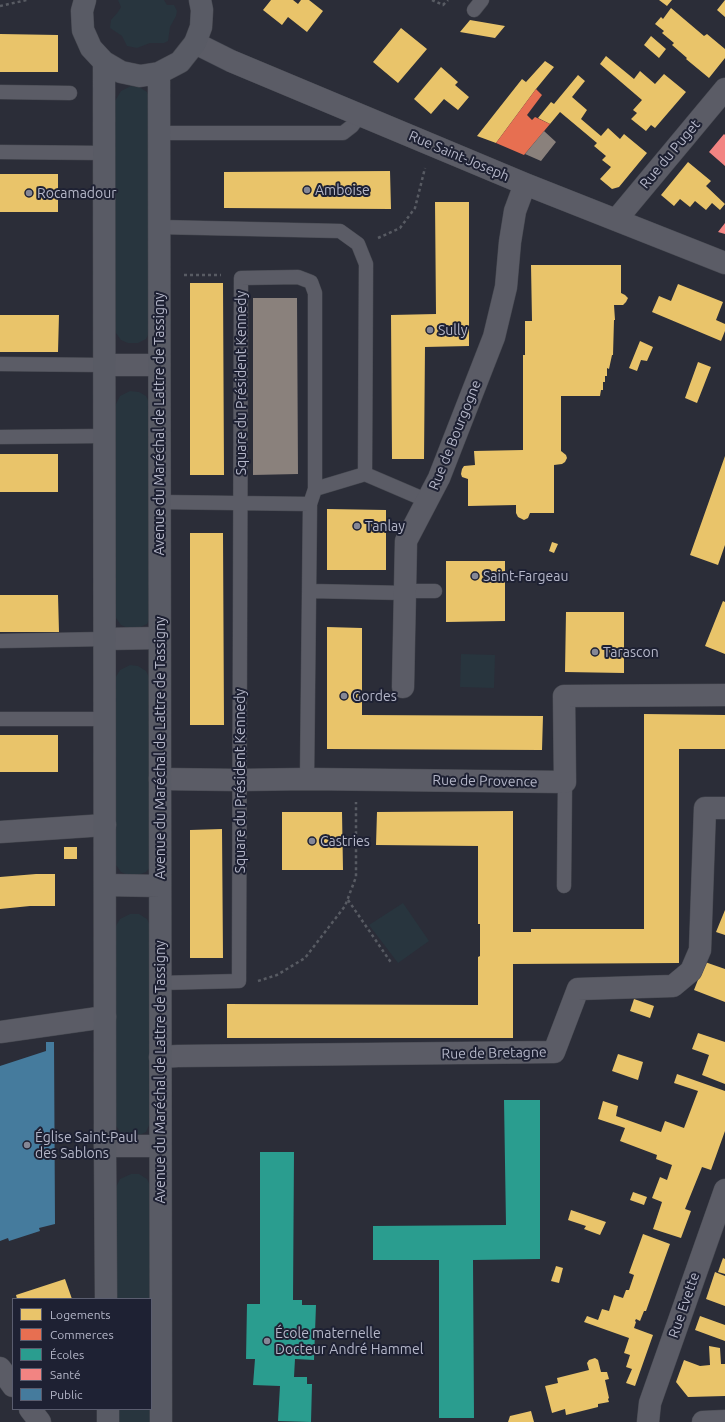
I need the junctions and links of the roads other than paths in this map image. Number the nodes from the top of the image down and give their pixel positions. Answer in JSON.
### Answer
{"nodes":[{"id":1,"x":85,"y":0,"type":"edge"},
{"id":2,"x":200,"y":0,"type":"edge"},
{"id":3,"x":195,"y":43,"type":"junction"},
{"id":4,"x":104,"y":62,"type":"junction"},
{"id":5,"x":159,"y":73,"type":"junction"},
{"id":6,"x":725,"y":89,"type":"edge"},
{"id":7,"x":0,"y":92,"type":"edge"},
{"id":8,"x":70,"y":93,"type":"dead end"},
{"id":9,"x":360,"y":115,"type":"junction"},
{"id":10,"x":159,"y":133,"type":"junction"},
{"id":11,"x":0,"y":152,"type":"edge"},
{"id":12,"x":104,"y":152,"type":"junction"},
{"id":13,"x":525,"y":184,"type":"junction"},
{"id":14,"x":616,"y":220,"type":"junction"},
{"id":15,"x":159,"y":227,"type":"junction"},
{"id":16,"x":725,"y":263,"type":"edge"},
{"id":17,"x":0,"y":364,"type":"edge"},
{"id":18,"x":104,"y":365,"type":"junction"},
{"id":19,"x":159,"y":365,"type":"junction"},
{"id":20,"x":104,"y":436,"type":"junction"},
{"id":21,"x":0,"y":437,"type":"edge"},
{"id":22,"x":365,"y":474,"type":"junction"},
{"id":23,"x":315,"y":489,"type":"junction"},
{"id":24,"x":428,"y":501,"type":"junction"},
{"id":25,"x":159,"y":502,"type":"junction"},
{"id":26,"x":241,"y":502,"type":"junction"},
{"id":27,"x":310,"y":504,"type":"junction"},
{"id":28,"x":310,"y":591,"type":"junction"},
{"id":29,"x":435,"y":591,"type":"dead end"},
{"id":30,"x":405,"y":592,"type":"junction"},
{"id":31,"x":159,"y":638,"type":"junction"},
{"id":32,"x":104,"y":639,"type":"junction"},
{"id":33,"x":0,"y":641,"type":"edge"},
{"id":34,"x":403,"y":687,"type":"dead end"},
{"id":35,"x":725,"y":695,"type":"edge"},
{"id":36,"x":0,"y":719,"type":"edge"},
{"id":37,"x":105,"y":719,"type":"junction"},
{"id":38,"x":160,"y":779,"type":"junction"},
{"id":39,"x":307,"y":779,"type":"junction"},
{"id":40,"x":239,"y":780,"type":"junction"},
{"id":41,"x":565,"y":782,"type":"junction"},
{"id":42,"x":725,"y":808,"type":"edge"},
{"id":43,"x":105,"y":825,"type":"junction"},
{"id":44,"x":0,"y":832,"type":"edge"},
{"id":45,"x":105,"y":885,"type":"junction"},
{"id":46,"x":160,"y":886,"type":"junction"},
{"id":47,"x":564,"y":886,"type":"dead end"},
{"id":48,"x":160,"y":983,"type":"junction"},
{"id":49,"x":105,"y":1016,"type":"junction"},
{"id":50,"x":0,"y":1032,"type":"edge"},
{"id":51,"x":160,"y":1057,"type":"junction"},
{"id":52,"x":105,"y":1146,"type":"junction"},
{"id":53,"x":160,"y":1146,"type":"junction"},
{"id":54,"x":725,"y":1190,"type":"edge"},
{"id":55,"x":106,"y":1298,"type":"edge"},
{"id":56,"x":0,"y":1368,"type":"edge"},
{"id":57,"x":12,"y":1385,"type":"edge"},
{"id":58,"x":31,"y":1410,"type":"edge"},
{"id":59,"x":108,"y":1410,"type":"edge"},
{"id":60,"x":725,"y":1421,"type":"edge"},
{"id":61,"x":40,"y":1422,"type":"edge"},
{"id":62,"x":108,"y":1422,"type":"edge"},
{"id":63,"x":161,"y":1422,"type":"edge"},
{"id":64,"x":648,"y":1422,"type":"edge"},
{"id":65,"x":703,"y":1422,"type":"edge"}],
"edges":[{"from":1,"to":4,"type":"street"},
{"from":2,"to":3,"type":"street"},
{"from":3,"to":5,"type":"street"},
{"from":3,"to":9,"type":"street","name":"Rue Saint-Joseph"},
{"from":4,"to":5,"type":"street"},
{"from":4,"to":12,"type":"street"},
{"from":5,"to":10,"type":"street","name":"Avenue du Maréchal de Lattre de Tassigny"},
{"from":6,"to":14,"type":"street","name":"Rue du Puget"},
{"from":7,"to":8,"type":"lane"},
{"from":9,"to":10,"type":"lane"},
{"from":9,"to":13,"type":"street","name":"Rue Saint-Joseph"},
{"from":10,"to":15,"type":"street","name":"Avenue du Maréchal de Lattre de Tassigny"},
{"from":11,"to":12,"type":"lane"},
{"from":12,"to":18,"type":"street"},
{"from":13,"to":14,"type":"street","name":"Rue Saint-Joseph"},
{"from":13,"to":24,"type":"street","name":"Rue de Bourgogne"},
{"from":14,"to":16,"type":"street","name":"Rue Saint-Joseph"},
{"from":15,"to":19,"type":"street","name":"Avenue du Maréchal de Lattre de Tassigny"},
{"from":15,"to":22,"type":"lane"},
{"from":17,"to":18,"type":"lane"},
{"from":18,"to":19,"type":"street"},
{"from":18,"to":20,"type":"street"},
{"from":19,"to":25,"type":"street","name":"Avenue du Maréchal de Lattre de Tassigny"},
{"from":20,"to":21,"type":"lane"},
{"from":20,"to":32,"type":"street"},
{"from":22,"to":23,"type":"lane"},
{"from":22,"to":24,"type":"lane"},
{"from":23,"to":26,"type":"lane","name":"Square du Président Kennedy"},
{"from":23,"to":27,"type":"lane","name":"Square du Président Kennedy"},
{"from":24,"to":30,"type":"street","name":"Rue de Bourgogne"},
{"from":25,"to":26,"type":"lane"},
{"from":25,"to":31,"type":"street","name":"Avenue du Maréchal de Lattre de Tassigny"},
{"from":26,"to":27,"type":"lane"},
{"from":26,"to":40,"type":"lane","name":"Square du Président Kennedy"},
{"from":27,"to":28,"type":"lane","name":"Square du Président Kennedy"},
{"from":28,"to":30,"type":"lane"},
{"from":28,"to":39,"type":"lane","name":"Square du Président Kennedy"},
{"from":29,"to":30,"type":"lane"},
{"from":30,"to":34,"type":"street","name":"Rue de Bourgogne"},
{"from":31,"to":32,"type":"street"},
{"from":31,"to":38,"type":"street","name":"Avenue du Maréchal de Lattre de Tassigny"},
{"from":32,"to":33,"type":"lane"},
{"from":32,"to":37,"type":"street"},
{"from":35,"to":41,"type":"street"},
{"from":36,"to":37,"type":"lane"},
{"from":37,"to":43,"type":"street"},
{"from":38,"to":40,"type":"street","name":"Rue de Provence"},
{"from":38,"to":46,"type":"street","name":"Avenue du Maréchal de Lattre de Tassigny"},
{"from":39,"to":40,"type":"street","name":"Rue de Provence"},
{"from":39,"to":41,"type":"street","name":"Rue de Provence"},
{"from":40,"to":48,"type":"lane","name":"Square du Président Kennedy"},
{"from":41,"to":47,"type":"lane"},
{"from":42,"to":51,"type":"street","name":"Rue de Bretagne"},
{"from":43,"to":44,"type":"street"},
{"from":43,"to":45,"type":"street"},
{"from":45,"to":46,"type":"street"},
{"from":45,"to":49,"type":"street"},
{"from":46,"to":48,"type":"street","name":"Avenue du Maréchal de Lattre de Tassigny"},
{"from":48,"to":51,"type":"street","name":"Avenue du Maréchal de Lattre de Tassigny"},
{"from":49,"to":50,"type":"street"},
{"from":49,"to":52,"type":"street"},
{"from":51,"to":53,"type":"street","name":"Avenue du Maréchal de Lattre de Tassigny"},
{"from":52,"to":53,"type":"street"},
{"from":52,"to":55,"type":"street"},
{"from":53,"to":63,"type":"street","name":"Avenue du Maréchal de Lattre de Tassigny"},
{"from":54,"to":64,"type":"street","name":"Rue Evette"},
{"from":56,"to":57,"type":"street"},
{"from":58,"to":61,"type":"street"},
{"from":59,"to":62,"type":"street"},
{"from":60,"to":65,"type":"street"}]}
